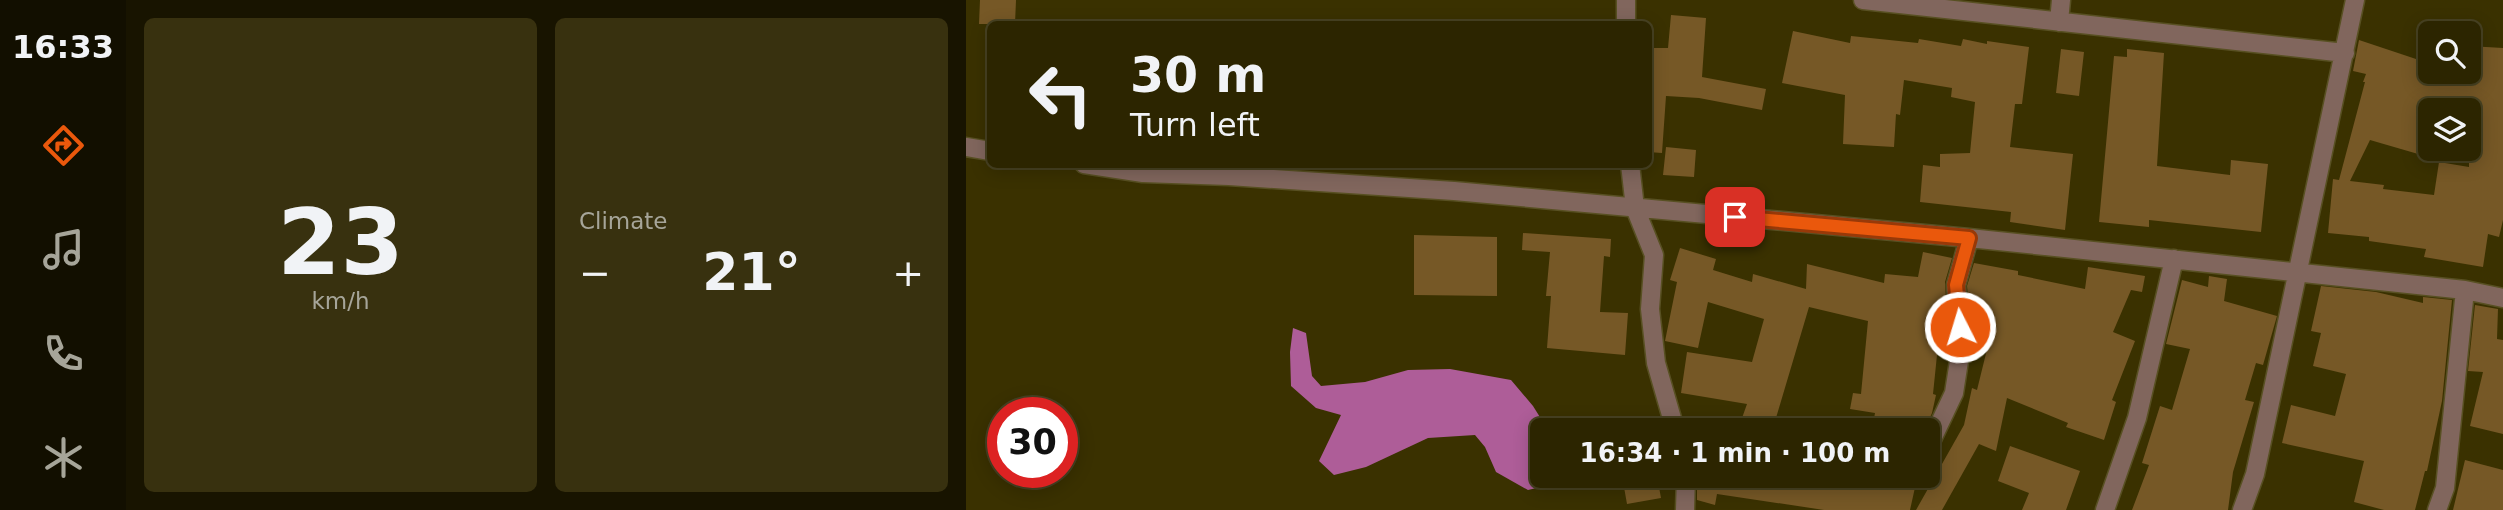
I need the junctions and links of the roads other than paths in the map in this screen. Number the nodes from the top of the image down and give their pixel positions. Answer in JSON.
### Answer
{"nodes":[{"id":1,"x":1626,"y":0,"type":"edge"},
{"id":2,"x":1863,"y":0,"type":"edge"},
{"id":3,"x":2061,"y":0,"type":"edge"},
{"id":4,"x":2355,"y":0,"type":"edge"},
{"id":5,"x":1626,"y":21,"type":"edge"},
{"id":6,"x":2059,"y":22,"type":"junction"},
{"id":7,"x":2345,"y":53,"type":"junction"},
{"id":8,"x":966,"y":147,"type":"edge"},
{"id":9,"x":987,"y":150,"type":"edge"},
{"id":10,"x":1110,"y":168,"type":"edge"},
{"id":11,"x":1630,"y":168,"type":"edge"},
{"id":12,"x":1635,"y":208,"type":"junction"},
{"id":13,"x":1969,"y":238,"type":"junction"},
{"id":14,"x":2174,"y":259,"type":"junction"},
{"id":15,"x":2298,"y":273,"type":"junction"},
{"id":16,"x":2465,"y":290,"type":"junction"},
{"id":17,"x":2503,"y":298,"type":"edge"},
{"id":18,"x":1672,"y":418,"type":"edge"},
{"id":19,"x":1940,"y":423,"type":"edge"},
{"id":20,"x":1686,"y":488,"type":"edge"},
{"id":21,"x":1685,"y":510,"type":"edge"},
{"id":22,"x":2105,"y":510,"type":"edge"},
{"id":23,"x":2242,"y":510,"type":"edge"},
{"id":24,"x":2437,"y":510,"type":"edge"}],
"edges":[{"from":1,"to":5,"type":"street"},
{"from":2,"to":6,"type":"street"},
{"from":3,"to":6,"type":"street"},
{"from":4,"to":7,"type":"street"},
{"from":6,"to":7,"type":"street"},
{"from":7,"to":15,"type":"street"},
{"from":8,"to":9,"type":"street"},
{"from":10,"to":12,"type":"street"},
{"from":11,"to":12,"type":"street"},
{"from":12,"to":13,"type":"street"},
{"from":12,"to":18,"type":"street"},
{"from":13,"to":14,"type":"street"},
{"from":13,"to":19,"type":"street"},
{"from":14,"to":15,"type":"street"},
{"from":14,"to":22,"type":"street"},
{"from":15,"to":16,"type":"street"},
{"from":15,"to":23,"type":"street"},
{"from":16,"to":17,"type":"street"},
{"from":16,"to":24,"type":"street"},
{"from":20,"to":21,"type":"street"}]}
